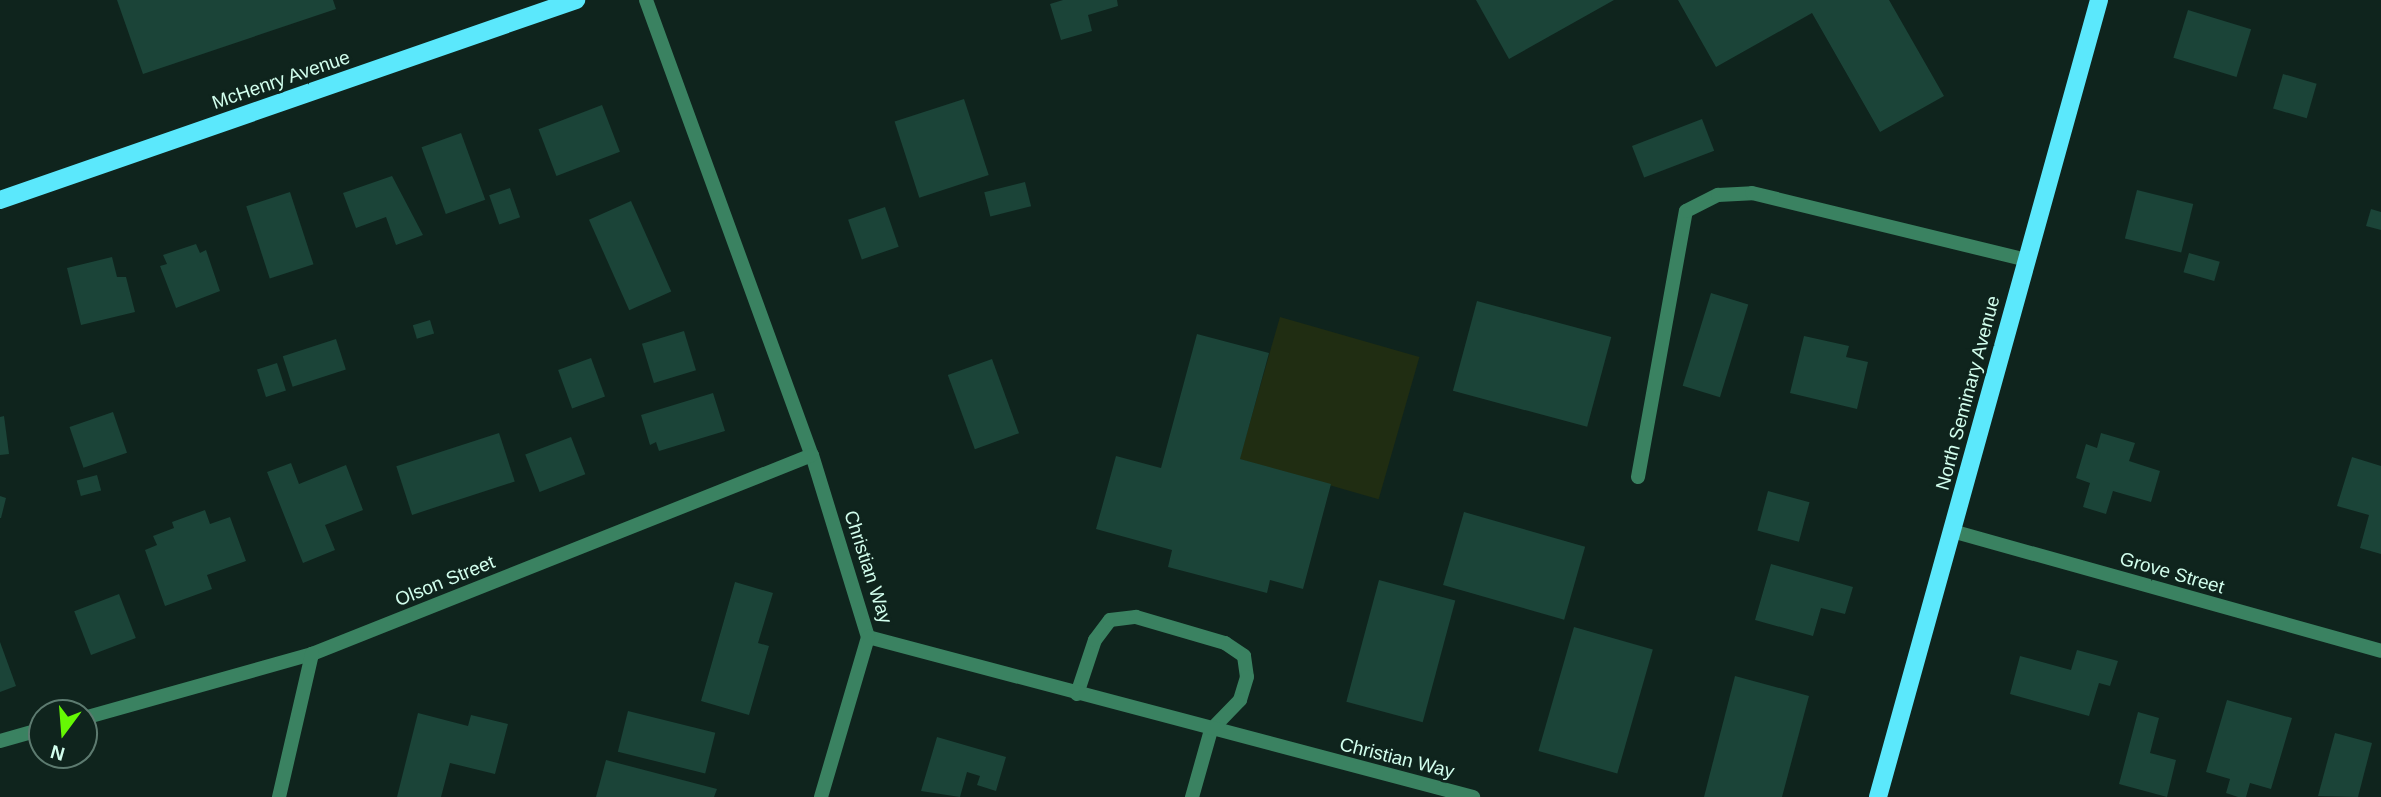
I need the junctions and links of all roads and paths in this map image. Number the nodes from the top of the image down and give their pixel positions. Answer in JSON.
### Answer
{"nodes":[{"id":1,"x":576,"y":0,"type":"edge"},
{"id":2,"x":646,"y":0,"type":"edge"},
{"id":3,"x":2099,"y":0,"type":"edge"},
{"id":4,"x":0,"y":200,"type":"edge"},
{"id":5,"x":2027,"y":260,"type":"junction"},
{"id":6,"x":812,"y":455,"type":"junction"},
{"id":7,"x":1638,"y":477,"type":"dead end"},
{"id":8,"x":1952,"y":531,"type":"junction"},
{"id":9,"x":868,"y":637,"type":"junction"},
{"id":10,"x":2381,"y":651,"type":"edge"},
{"id":11,"x":312,"y":654,"type":"junction"},
{"id":12,"x":1077,"y":694,"type":"junction"},
{"id":13,"x":98,"y":714,"type":"edge"},
{"id":14,"x":1211,"y":730,"type":"junction"},
{"id":15,"x":28,"y":733,"type":"edge"},
{"id":16,"x":0,"y":741,"type":"edge"},
{"id":17,"x":279,"y":797,"type":"edge"},
{"id":18,"x":821,"y":797,"type":"edge"},
{"id":19,"x":1192,"y":797,"type":"edge"},
{"id":20,"x":1473,"y":797,"type":"edge"},
{"id":21,"x":1878,"y":797,"type":"edge"}],
"edges":[{"from":1,"to":4,"type":"main road","name":"McHenry Avenue"},
{"from":2,"to":6,"type":"street","name":"Christian Way"},
{"from":3,"to":5,"type":"main road","name":"North Seminary Avenue"},
{"from":5,"to":7,"type":"street"},
{"from":5,"to":8,"type":"main road","name":"North Seminary Avenue"},
{"from":6,"to":9,"type":"street","name":"Christian Way"},
{"from":6,"to":11,"type":"street","name":"Olson Street"},
{"from":8,"to":10,"type":"street","name":"Grove Street"},
{"from":8,"to":21,"type":"main road","name":"North Seminary Avenue"},
{"from":9,"to":12,"type":"street","name":"Christian Way"},
{"from":9,"to":18,"type":"street"},
{"from":11,"to":13,"type":"street","name":"Olson Street"},
{"from":11,"to":17,"type":"street"},
{"from":12,"to":14,"type":"street","name":"Christian Way"},
{"from":12,"to":14,"type":"street"},
{"from":14,"to":19,"type":"street"},
{"from":14,"to":20,"type":"street","name":"Christian Way"},
{"from":15,"to":16,"type":"street"}]}
